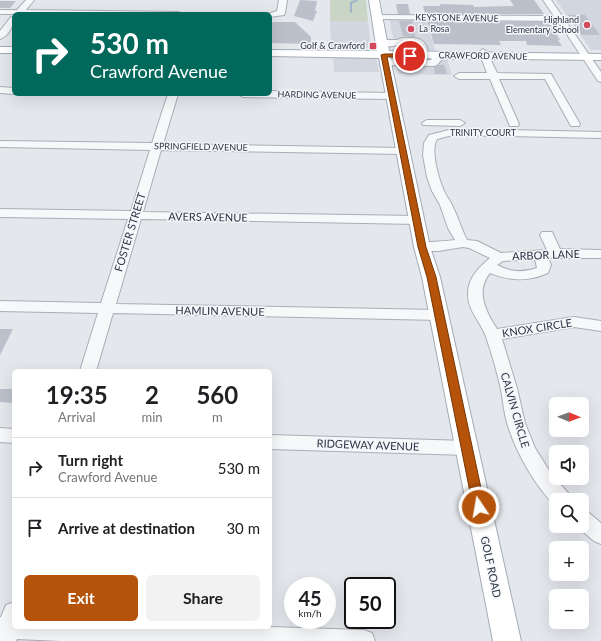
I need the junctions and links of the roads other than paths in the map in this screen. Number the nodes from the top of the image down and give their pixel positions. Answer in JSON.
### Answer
{"nodes":[{"id":1,"x":30,"y":0,"type":"edge"},
{"id":2,"x":283,"y":0,"type":"edge"},
{"id":3,"x":374,"y":0,"type":"edge"},
{"id":4,"x":547,"y":0,"type":"edge"},
{"id":5,"x":0,"y":12,"type":"edge"},
{"id":6,"x":20,"y":12,"type":"edge"},
{"id":7,"x":12,"y":14,"type":"edge"},
{"id":8,"x":274,"y":15,"type":"edge"},
{"id":9,"x":377,"y":17,"type":"junction"},
{"id":10,"x":560,"y":19,"type":"junction"},
{"id":11,"x":12,"y":21,"type":"edge"},
{"id":12,"x":0,"y":36,"type":"edge"},
{"id":13,"x":0,"y":46,"type":"edge"},
{"id":14,"x":12,"y":46,"type":"edge"},
{"id":15,"x":272,"y":49,"type":"edge"},
{"id":16,"x":0,"y":50,"type":"edge"},
{"id":17,"x":12,"y":50,"type":"edge"},
{"id":18,"x":272,"y":53,"type":"edge"},
{"id":19,"x":383,"y":53,"type":"junction"},
{"id":20,"x":601,"y":53,"type":"edge"},
{"id":21,"x":484,"y":54,"type":"junction"},
{"id":22,"x":584,"y":55,"type":"junction"},
{"id":23,"x":601,"y":58,"type":"edge"},
{"id":24,"x":459,"y":76,"type":"dead end"},
{"id":25,"x":494,"y":76,"type":"junction"},
{"id":26,"x":601,"y":78,"type":"edge"},
{"id":27,"x":0,"y":90,"type":"edge"},
{"id":28,"x":12,"y":90,"type":"edge"},
{"id":29,"x":272,"y":94,"type":"edge"},
{"id":30,"x":171,"y":96,"type":"edge"},
{"id":31,"x":392,"y":96,"type":"junction"},
{"id":32,"x":427,"y":123,"type":"dead end"},
{"id":33,"x":514,"y":124,"type":"junction"},
{"id":34,"x":575,"y":124,"type":"junction"},
{"id":35,"x":601,"y":125,"type":"edge"},
{"id":36,"x":601,"y":135,"type":"edge"},
{"id":37,"x":0,"y":144,"type":"edge"},
{"id":38,"x":156,"y":147,"type":"junction"},
{"id":39,"x":403,"y":151,"type":"junction"},
{"id":40,"x":0,"y":214,"type":"edge"},
{"id":41,"x":135,"y":216,"type":"junction"},
{"id":42,"x":417,"y":220,"type":"junction"},
{"id":43,"x":547,"y":234,"type":"dead end"},
{"id":44,"x":464,"y":243,"type":"junction"},
{"id":45,"x":422,"y":247,"type":"junction"},
{"id":46,"x":539,"y":253,"type":"junction"},
{"id":47,"x":555,"y":253,"type":"junction"},
{"id":48,"x":601,"y":254,"type":"edge"},
{"id":49,"x":494,"y":262,"type":"junction"},
{"id":50,"x":0,"y":306,"type":"edge"},
{"id":51,"x":107,"y":309,"type":"junction"},
{"id":52,"x":439,"y":315,"type":"junction"},
{"id":53,"x":601,"y":326,"type":"edge"},
{"id":54,"x":493,"y":335,"type":"junction"},
{"id":55,"x":89,"y":369,"type":"edge"},
{"id":56,"x":0,"y":435,"type":"edge"},
{"id":57,"x":12,"y":436,"type":"edge"},
{"id":58,"x":272,"y":442,"type":"edge"},
{"id":59,"x":467,"y":448,"type":"junction"},
{"id":60,"x":556,"y":493,"type":"edge"},
{"id":61,"x":589,"y":525,"type":"edge"},
{"id":62,"x":601,"y":535,"type":"edge"},
{"id":63,"x":58,"y":629,"type":"edge"},
{"id":64,"x":364,"y":641,"type":"edge"},
{"id":65,"x":507,"y":641,"type":"edge"}],
"edges":[{"from":1,"to":6,"type":"street"},
{"from":2,"to":8,"type":"street"},
{"from":3,"to":9,"type":"main road","name":"GOLF ROAD"},
{"from":4,"to":10,"type":"street"},
{"from":5,"to":7,"type":"street"},
{"from":9,"to":10,"type":"street","name":"KEYSTONE AVENUE"},
{"from":9,"to":19,"type":"main road","name":"GOLF ROAD"},
{"from":10,"to":22,"type":"street"},
{"from":11,"to":12,"type":"street"},
{"from":13,"to":14,"type":"main road"},
{"from":15,"to":19,"type":"main road","name":"CRAWFORD AVENUE"},
{"from":16,"to":17,"type":"main road"},
{"from":18,"to":19,"type":"main road","name":"CRAWFORD AVENUE"},
{"from":19,"to":21,"type":"main road","name":"CRAWFORD AVENUE"},
{"from":19,"to":21,"type":"main road","name":"CRAWFORD AVENUE"},
{"from":19,"to":31,"type":"main road","name":"GOLF ROAD"},
{"from":20,"to":22,"type":"main road","name":"CRAWFORD AVENUE"},
{"from":21,"to":22,"type":"main road","name":"CRAWFORD AVENUE"},
{"from":21,"to":25,"type":"street"},
{"from":22,"to":23,"type":"main road","name":"CRAWFORD AVENUE"},
{"from":22,"to":26,"type":"street"},
{"from":24,"to":25,"type":"street"},
{"from":25,"to":33,"type":"street"},
{"from":25,"to":34,"type":"street"},
{"from":27,"to":28,"type":"street"},
{"from":29,"to":31,"type":"street","name":"HARDING AVENUE"},
{"from":30,"to":38,"type":"street","name":"FOSTER STREET"},
{"from":31,"to":39,"type":"main road","name":"GOLF ROAD"},
{"from":32,"to":33,"type":"street"},
{"from":33,"to":34,"type":"street"},
{"from":34,"to":35,"type":"street"},
{"from":36,"to":44,"type":"street","name":"TRINITY COURT"},
{"from":37,"to":38,"type":"street","name":"SPRINGFIELD AVENUE"},
{"from":38,"to":39,"type":"street","name":"SPRINGFIELD AVENUE"},
{"from":38,"to":41,"type":"street","name":"FOSTER STREET"},
{"from":39,"to":42,"type":"main road","name":"GOLF ROAD"},
{"from":40,"to":41,"type":"street","name":"AVERS AVENUE"},
{"from":41,"to":42,"type":"street","name":"AVERS AVENUE"},
{"from":41,"to":51,"type":"street","name":"FOSTER STREET"},
{"from":42,"to":45,"type":"main road","name":"GOLF ROAD"},
{"from":43,"to":47,"type":"street"},
{"from":44,"to":45,"type":"street","name":"ARBOR LANE"},
{"from":44,"to":49,"type":"street","name":"ARBOR LANE"},
{"from":45,"to":52,"type":"main road","name":"GOLF ROAD"},
{"from":46,"to":47,"type":"street","name":"ARBOR LANE"},
{"from":46,"to":49,"type":"street","name":"ARBOR LANE"},
{"from":46,"to":49,"type":"street"},
{"from":47,"to":48,"type":"street","name":"ARBOR LANE"},
{"from":49,"to":54,"type":"street","name":"KNOX CIRCLE"},
{"from":50,"to":51,"type":"street","name":"HAMLIN AVENUE"},
{"from":51,"to":52,"type":"street","name":"HAMLIN AVENUE"},
{"from":51,"to":55,"type":"street","name":"FOSTER STREET"},
{"from":52,"to":59,"type":"main road","name":"GOLF ROAD"},
{"from":53,"to":54,"type":"street","name":"KNOX CIRCLE"},
{"from":54,"to":60,"type":"street","name":"CALVIN CIRCLE"},
{"from":56,"to":57,"type":"street"},
{"from":58,"to":59,"type":"street","name":"RIDGEWAY AVENUE"},
{"from":59,"to":65,"type":"main road","name":"GOLF ROAD"},
{"from":61,"to":62,"type":"street"},
{"from":63,"to":64,"type":"street"}]}
